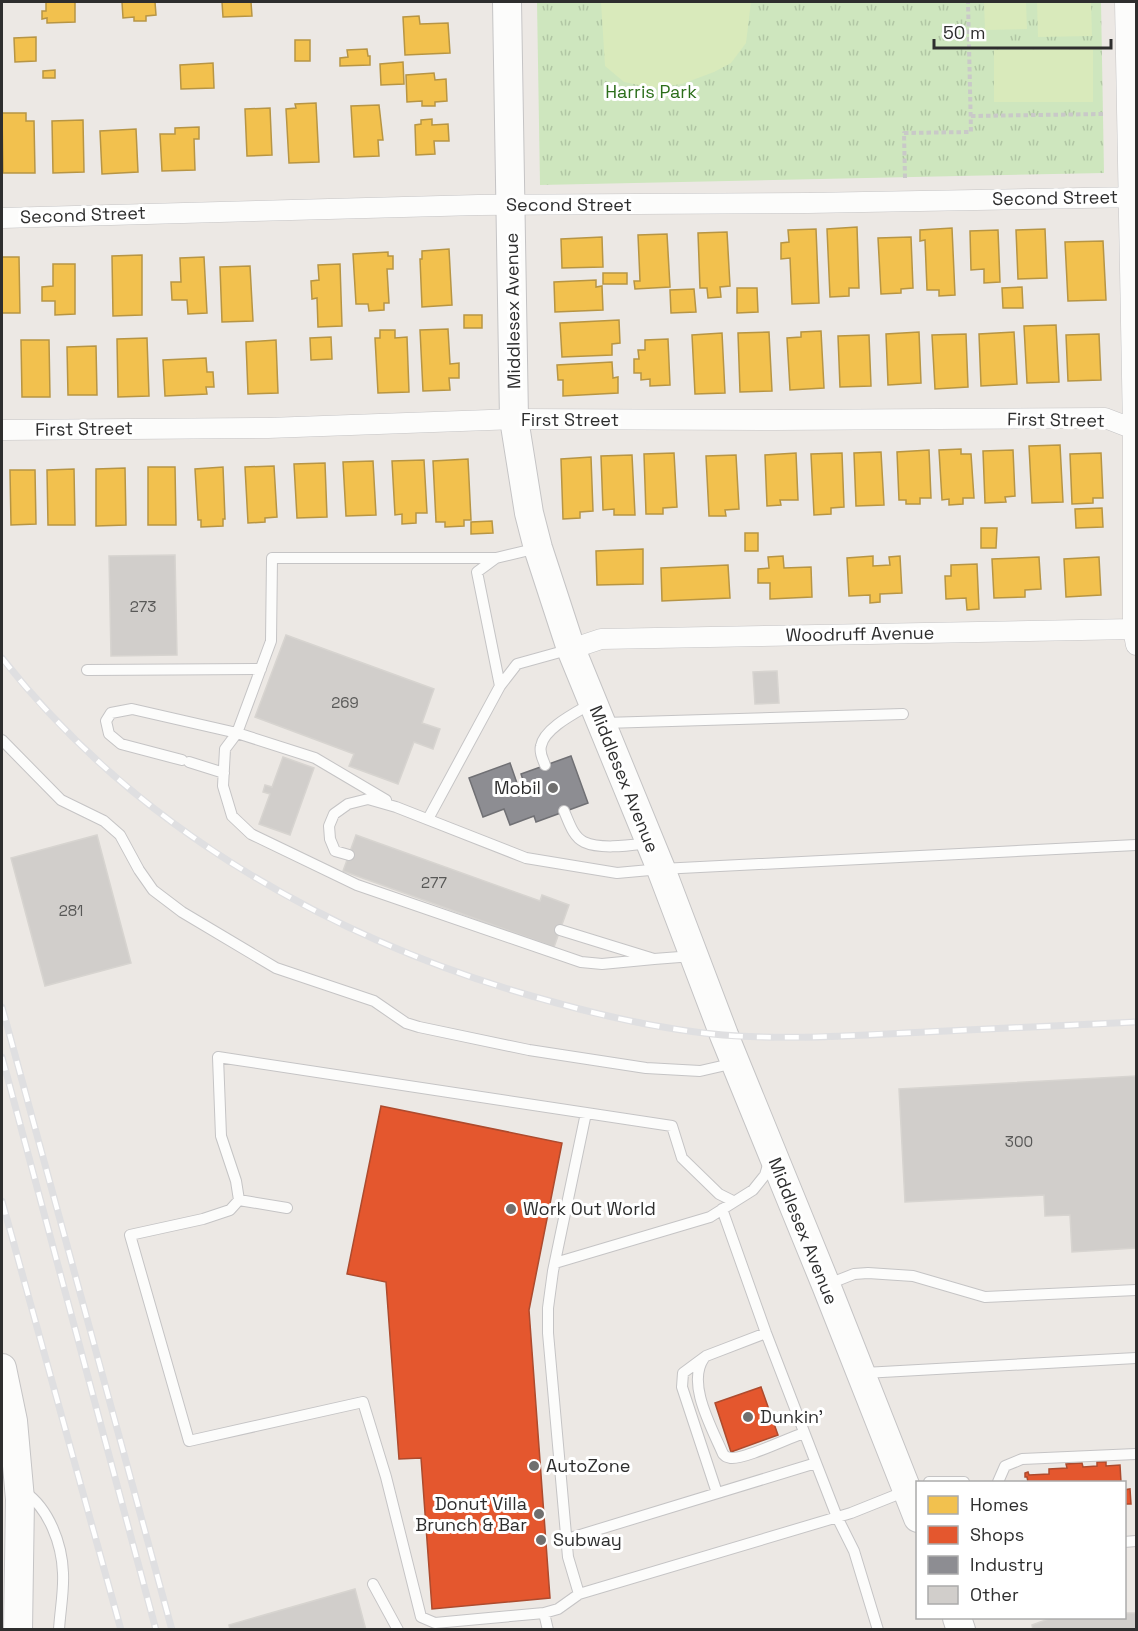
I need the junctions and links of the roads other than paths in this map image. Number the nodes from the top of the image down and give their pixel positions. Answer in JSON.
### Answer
{"nodes":[{"id":1,"x":507,"y":2,"type":"edge"},
{"id":2,"x":1125,"y":2,"type":"edge"},
{"id":3,"x":1133,"y":197,"type":"edge"},
{"id":4,"x":512,"y":205,"type":"junction"},
{"id":5,"x":2,"y":218,"type":"edge"},
{"id":6,"x":514,"y":419,"type":"junction"},
{"id":7,"x":1135,"y":429,"type":"edge"},
{"id":8,"x":2,"y":430,"type":"edge"},
{"id":9,"x":538,"y":548,"type":"junction"},
{"id":10,"x":496,"y":558,"type":"junction"},
{"id":11,"x":1135,"y":637,"type":"edge"},
{"id":12,"x":571,"y":649,"type":"junction"},
{"id":13,"x":261,"y":669,"type":"junction"},
{"id":14,"x":87,"y":670,"type":"dead end"},
{"id":15,"x":500,"y":686,"type":"junction"},
{"id":16,"x":597,"y":713,"type":"junction"},
{"id":17,"x":903,"y":714,"type":"dead end"},
{"id":18,"x":237,"y":733,"type":"junction"},
{"id":19,"x":2,"y":740,"type":"edge"},
{"id":20,"x":545,"y":765,"type":"dead end"},
{"id":21,"x":224,"y":773,"type":"junction"},
{"id":22,"x":396,"y":807,"type":"junction"},
{"id":23,"x":564,"y":811,"type":"dead end"},
{"id":24,"x":428,"y":819,"type":"junction"},
{"id":25,"x":1137,"y":846,"type":"edge"},
{"id":26,"x":349,"y":855,"type":"dead end"},
{"id":27,"x":655,"y":856,"type":"junction"},
{"id":28,"x":560,"y":930,"type":"dead end"},
{"id":29,"x":694,"y":956,"type":"junction"},
{"id":30,"x":654,"y":959,"type":"junction"},
{"id":31,"x":735,"y":1063,"type":"junction"},
{"id":32,"x":586,"y":1113,"type":"junction"},
{"id":33,"x":767,"y":1144,"type":"junction"},
{"id":34,"x":239,"y":1200,"type":"junction"},
{"id":35,"x":733,"y":1201,"type":"junction"},
{"id":36,"x":286,"y":1208,"type":"dead end"},
{"id":37,"x":722,"y":1209,"type":"junction"},
{"id":38,"x":555,"y":1263,"type":"junction"},
{"id":39,"x":826,"y":1285,"type":"junction"},
{"id":40,"x":1137,"y":1290,"type":"edge"},
{"id":41,"x":766,"y":1333,"type":"junction"},
{"id":42,"x":706,"y":1356,"type":"junction"},
{"id":43,"x":1137,"y":1358,"type":"edge"},
{"id":44,"x":2,"y":1368,"type":"edge"},
{"id":45,"x":860,"y":1373,"type":"junction"},
{"id":46,"x":804,"y":1433,"type":"junction"},
{"id":47,"x":1137,"y":1454,"type":"edge"},
{"id":48,"x":816,"y":1463,"type":"junction"},
{"id":49,"x":918,"y":1481,"type":"edge"},
{"id":50,"x":998,"y":1481,"type":"edge"},
{"id":51,"x":19,"y":1488,"type":"junction"},
{"id":52,"x":916,"y":1488,"type":"edge"},
{"id":53,"x":717,"y":1493,"type":"junction"},
{"id":54,"x":837,"y":1517,"type":"junction"},
{"id":55,"x":567,"y":1539,"type":"junction"},
{"id":56,"x":373,"y":1584,"type":"dead end"},
{"id":57,"x":579,"y":1594,"type":"junction"},
{"id":58,"x":544,"y":1613,"type":"junction"},
{"id":59,"x":15,"y":1617,"type":"edge"},
{"id":60,"x":482,"y":1624,"type":"edge"},
{"id":61,"x":59,"y":1629,"type":"edge"},
{"id":62,"x":398,"y":1629,"type":"edge"},
{"id":63,"x":548,"y":1629,"type":"edge"},
{"id":64,"x":878,"y":1629,"type":"edge"}],
"edges":[{"from":1,"to":4,"type":"main road","name":"Middlesex Avenue"},
{"from":2,"to":3,"type":"street"},
{"from":3,"to":4,"type":"street","name":"Second Street"},
{"from":3,"to":7,"type":"street"},
{"from":4,"to":5,"type":"street","name":"Second Street"},
{"from":4,"to":6,"type":"main road","name":"Middlesex Avenue"},
{"from":6,"to":7,"type":"street","name":"First Street"},
{"from":6,"to":8,"type":"street","name":"First Street"},
{"from":6,"to":9,"type":"main road","name":"Middlesex Avenue"},
{"from":7,"to":11,"type":"street"},
{"from":9,"to":10,"type":"lane"},
{"from":9,"to":12,"type":"main road","name":"Middlesex Avenue"},
{"from":10,"to":13,"type":"lane"},
{"from":10,"to":15,"type":"lane"},
{"from":11,"to":12,"type":"street","name":"Woodruff Avenue"},
{"from":12,"to":15,"type":"lane"},
{"from":12,"to":16,"type":"main road","name":"Middlesex Avenue"},
{"from":13,"to":14,"type":"lane"},
{"from":13,"to":18,"type":"lane"},
{"from":15,"to":24,"type":"lane"},
{"from":16,"to":17,"type":"lane"},
{"from":16,"to":20,"type":"lane"},
{"from":16,"to":27,"type":"main road","name":"Middlesex Avenue"},
{"from":18,"to":21,"type":"lane"},
{"from":18,"to":21,"type":"lane"},
{"from":18,"to":22,"type":"lane"},
{"from":19,"to":31,"type":"lane"},
{"from":21,"to":30,"type":"lane"},
{"from":22,"to":24,"type":"lane"},
{"from":22,"to":26,"type":"lane"},
{"from":23,"to":27,"type":"lane"},
{"from":24,"to":27,"type":"lane"},
{"from":25,"to":27,"type":"lane"},
{"from":27,"to":29,"type":"main road","name":"Middlesex Avenue"},
{"from":28,"to":30,"type":"lane"},
{"from":29,"to":30,"type":"lane"},
{"from":29,"to":31,"type":"main road","name":"Middlesex Avenue"},
{"from":31,"to":33,"type":"main road","name":"Middlesex Avenue"},
{"from":32,"to":34,"type":"lane"},
{"from":32,"to":35,"type":"lane"},
{"from":32,"to":38,"type":"lane"},
{"from":33,"to":35,"type":"lane"},
{"from":33,"to":39,"type":"main road","name":"Middlesex Avenue"},
{"from":34,"to":36,"type":"lane"},
{"from":34,"to":60,"type":"lane"},
{"from":35,"to":37,"type":"lane"},
{"from":37,"to":38,"type":"lane"},
{"from":37,"to":41,"type":"lane"},
{"from":38,"to":55,"type":"lane"},
{"from":39,"to":40,"type":"lane"},
{"from":39,"to":45,"type":"main road","name":"Middlesex Avenue"},
{"from":41,"to":42,"type":"lane"},
{"from":41,"to":46,"type":"lane"},
{"from":42,"to":46,"type":"lane"},
{"from":42,"to":53,"type":"lane"},
{"from":43,"to":45,"type":"lane"},
{"from":44,"to":51,"type":"main road"},
{"from":45,"to":49,"type":"main road","name":"Middlesex Avenue"},
{"from":46,"to":48,"type":"lane"},
{"from":47,"to":50,"type":"lane"},
{"from":48,"to":53,"type":"lane"},
{"from":48,"to":54,"type":"lane"},
{"from":51,"to":59,"type":"main road"},
{"from":51,"to":61,"type":"lane"},
{"from":52,"to":54,"type":"lane"},
{"from":53,"to":55,"type":"lane"},
{"from":54,"to":57,"type":"lane"},
{"from":54,"to":64,"type":"lane"},
{"from":55,"to":57,"type":"lane"},
{"from":56,"to":62,"type":"lane"},
{"from":57,"to":58,"type":"lane"},
{"from":58,"to":60,"type":"lane"},
{"from":58,"to":63,"type":"lane"}]}
